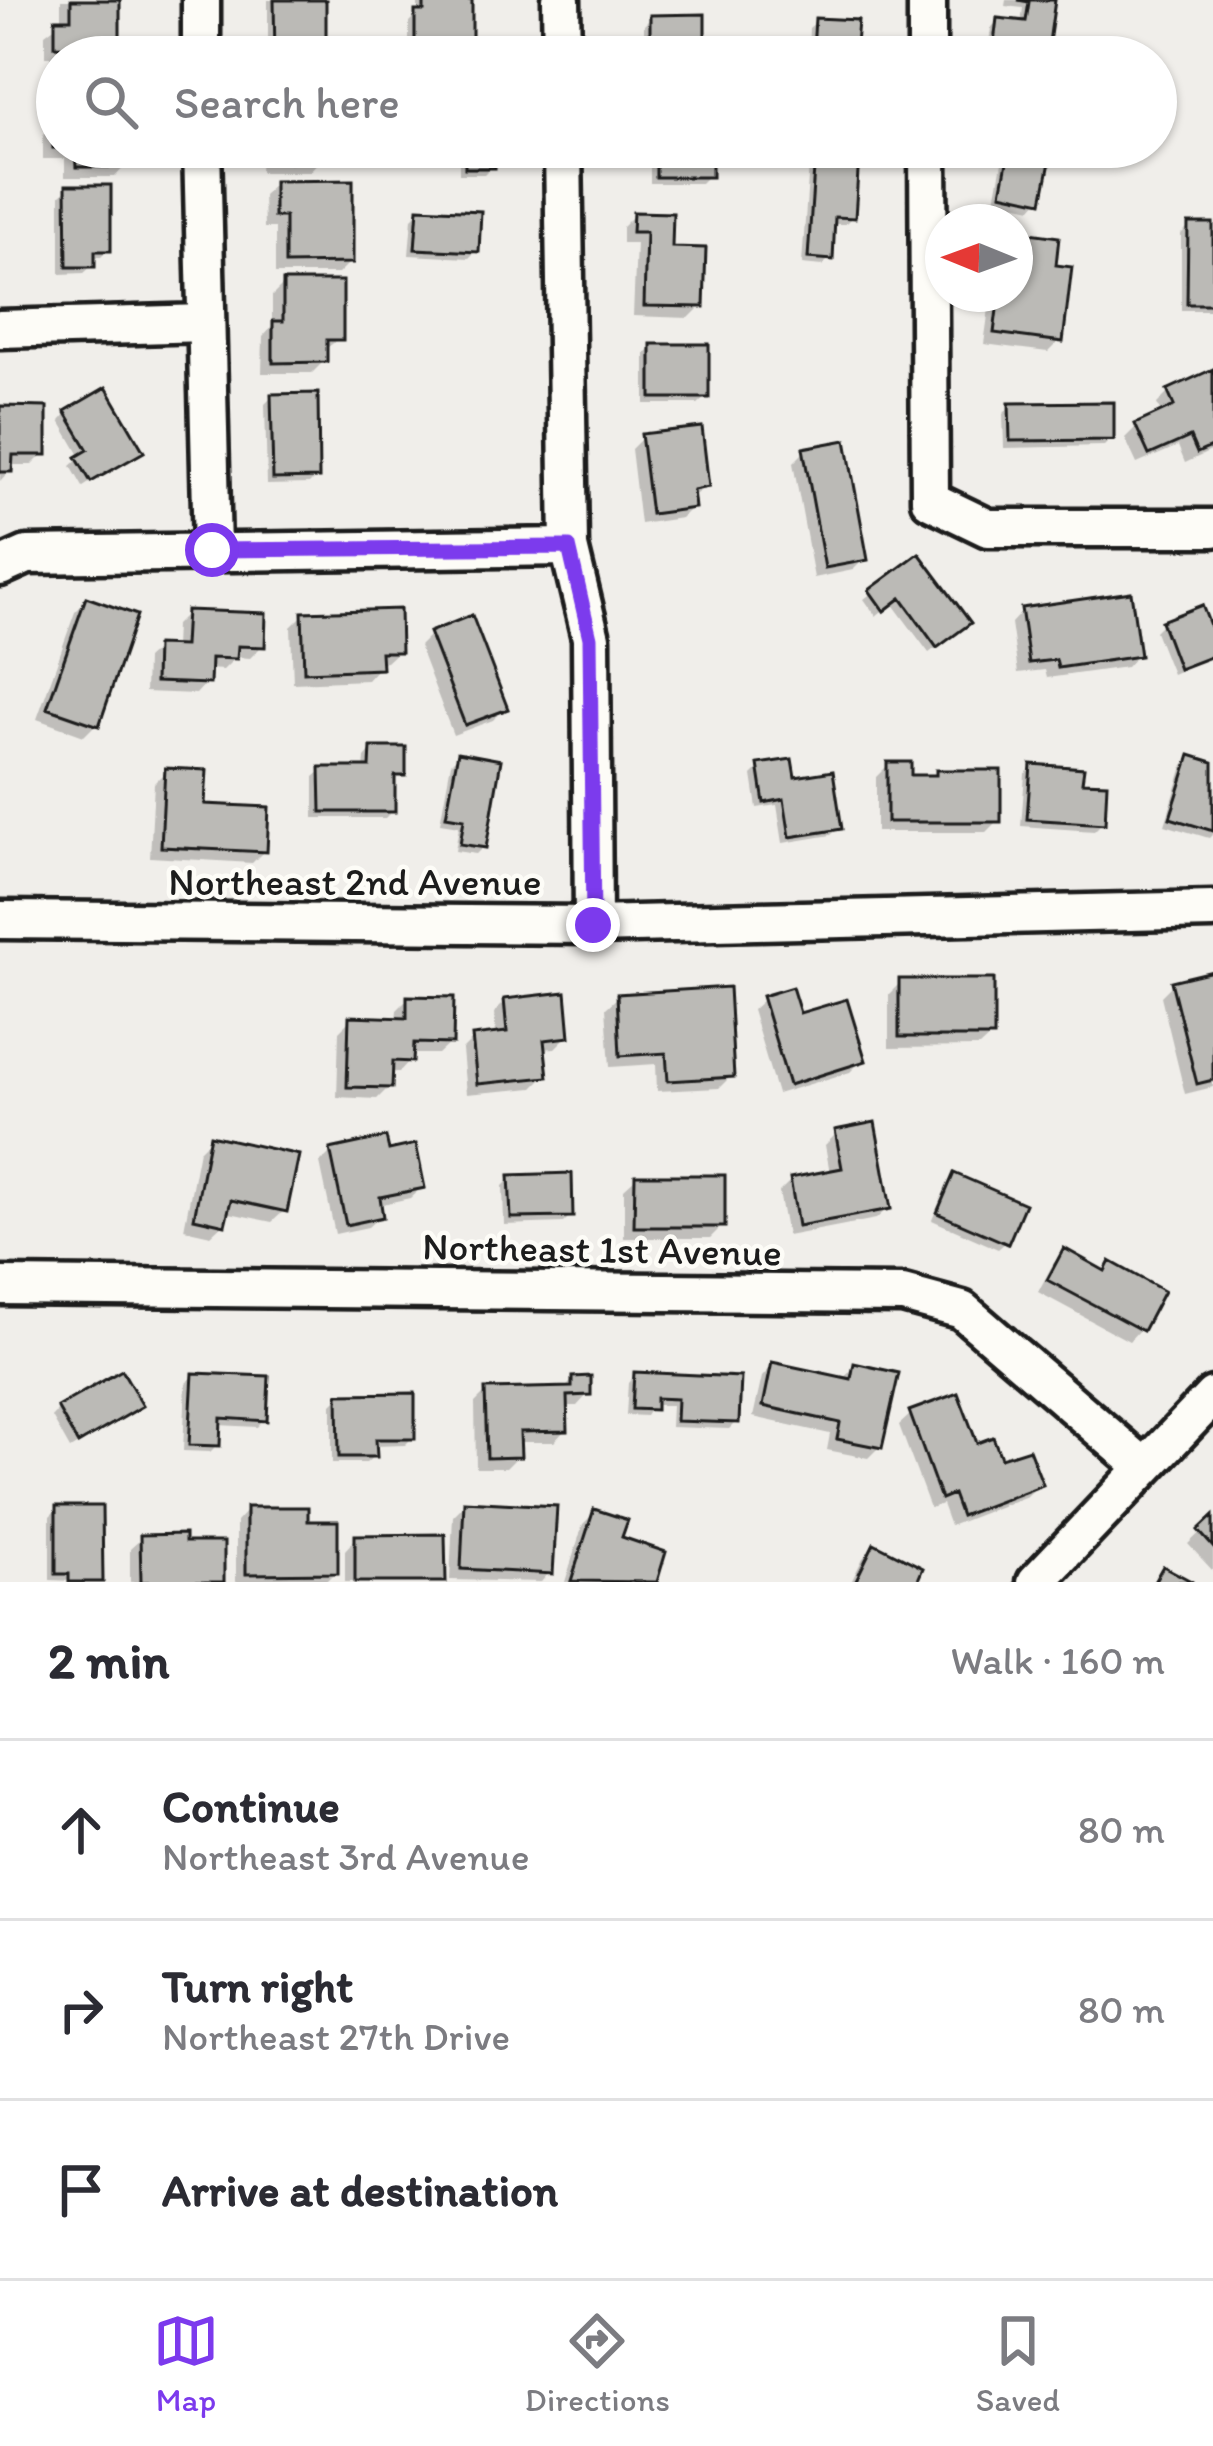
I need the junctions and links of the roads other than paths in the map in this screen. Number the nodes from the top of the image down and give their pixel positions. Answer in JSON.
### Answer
{"nodes":[{"id":1,"x":200,"y":0,"type":"edge"},
{"id":2,"x":561,"y":0,"type":"edge"},
{"id":3,"x":927,"y":0,"type":"edge"},
{"id":4,"x":201,"y":36,"type":"edge"},
{"id":5,"x":562,"y":36,"type":"edge"},
{"id":6,"x":927,"y":36,"type":"edge"},
{"id":7,"x":202,"y":168,"type":"edge"},
{"id":8,"x":563,"y":168,"type":"edge"},
{"id":9,"x":928,"y":168,"type":"edge"},
{"id":10,"x":204,"y":323,"type":"junction"},
{"id":11,"x":0,"y":329,"type":"edge"},
{"id":12,"x":1213,"y":527,"type":"edge"},
{"id":13,"x":569,"y":547,"type":"junction"},
{"id":14,"x":212,"y":550,"type":"junction"},
{"id":15,"x":0,"y":567,"type":"edge"},
{"id":16,"x":1213,"y":910,"type":"edge"},
{"id":17,"x":0,"y":920,"type":"edge"},
{"id":18,"x":593,"y":925,"type":"junction"},
{"id":19,"x":0,"y":1286,"type":"edge"},
{"id":20,"x":1213,"y":1396,"type":"edge"},
{"id":21,"x":1143,"y":1466,"type":"junction"},
{"id":22,"x":1036,"y":1582,"type":"edge"}],
"edges":[{"from":1,"to":4,"type":"street"},
{"from":2,"to":5,"type":"street"},
{"from":3,"to":6,"type":"street"},
{"from":7,"to":10,"type":"street"},
{"from":8,"to":13,"type":"street"},
{"from":9,"to":12,"type":"street"},
{"from":10,"to":11,"type":"street"},
{"from":10,"to":14,"type":"street"},
{"from":13,"to":14,"type":"street"},
{"from":13,"to":18,"type":"street"},
{"from":14,"to":15,"type":"street"},
{"from":16,"to":18,"type":"street","name":"Northeast 2nd Avenue"},
{"from":17,"to":18,"type":"street","name":"Northeast 2nd Avenue"},
{"from":19,"to":21,"type":"street","name":"Northeast 1st Avenue"},
{"from":20,"to":21,"type":"street"},
{"from":21,"to":22,"type":"street"}]}
